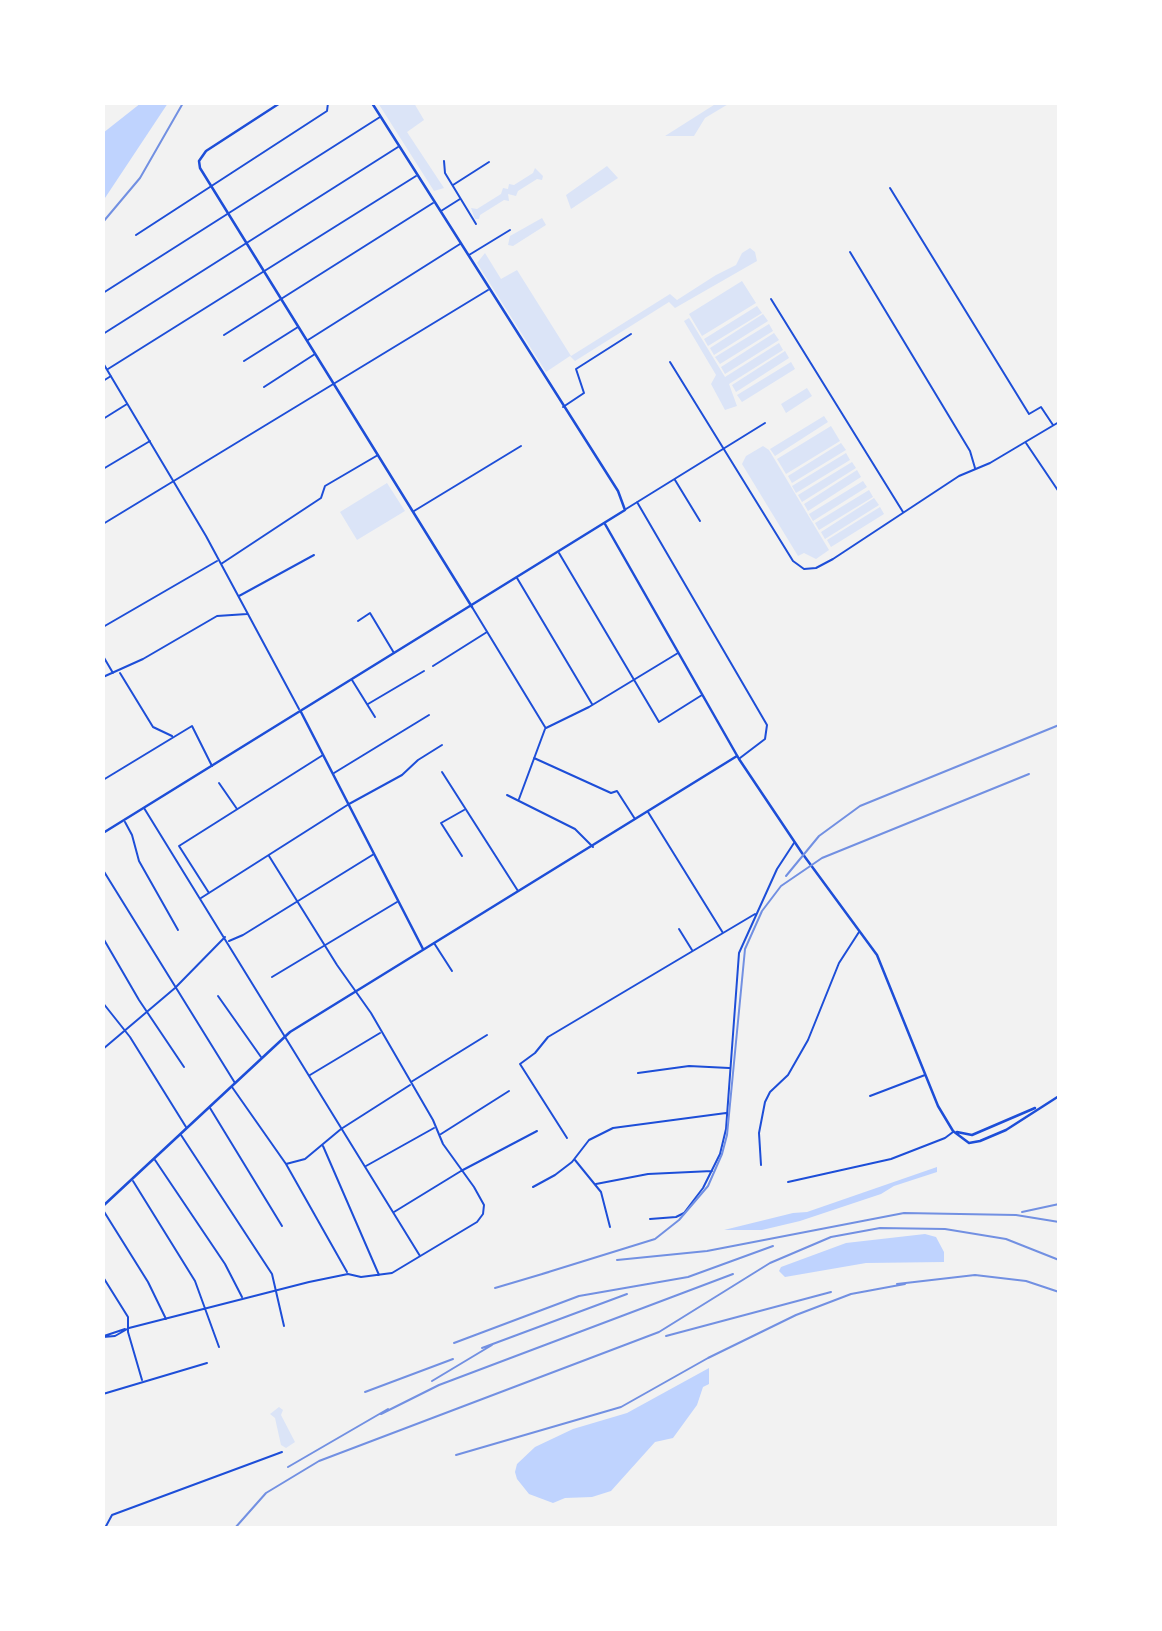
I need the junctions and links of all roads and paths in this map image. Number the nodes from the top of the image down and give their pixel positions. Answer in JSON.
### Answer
{"nodes":[{"id":1,"x":280,"y":103,"type":"edge"},
{"id":2,"x":328,"y":103,"type":"edge"},
{"id":3,"x":372,"y":103,"type":"edge"},
{"id":4,"x":381,"y":117,"type":"junction"},
{"id":5,"x":399,"y":146,"type":"junction"},
{"id":6,"x":444,"y":161,"type":"dead end"},
{"id":7,"x":489,"y":162,"type":"dead end"},
{"id":8,"x":417,"y":175,"type":"junction"},
{"id":9,"x":452,"y":185,"type":"junction"},
{"id":10,"x":210,"y":186,"type":"junction"},
{"id":11,"x":890,"y":188,"type":"dead end"},
{"id":12,"x":460,"y":199,"type":"junction"},
{"id":13,"x":434,"y":202,"type":"junction"},
{"id":14,"x":440,"y":212,"type":"junction"},
{"id":15,"x":228,"y":214,"type":"junction"},
{"id":16,"x":476,"y":224,"type":"dead end"},
{"id":17,"x":510,"y":230,"type":"dead end"},
{"id":18,"x":135,"y":236,"type":"dead end"},
{"id":19,"x":246,"y":242,"type":"junction"},
{"id":20,"x":460,"y":244,"type":"junction"},
{"id":21,"x":850,"y":252,"type":"dead end"},
{"id":22,"x":468,"y":256,"type":"junction"},
{"id":23,"x":264,"y":271,"type":"junction"},
{"id":24,"x":489,"y":289,"type":"junction"},
{"id":25,"x":103,"y":293,"type":"edge"},
{"id":26,"x":282,"y":299,"type":"junction"},
{"id":27,"x":771,"y":299,"type":"dead end"},
{"id":28,"x":299,"y":327,"type":"junction"},
{"id":29,"x":103,"y":334,"type":"edge"},
{"id":30,"x":631,"y":334,"type":"dead end"},
{"id":31,"x":224,"y":335,"type":"dead end"},
{"id":32,"x":307,"y":340,"type":"junction"},
{"id":33,"x":316,"y":354,"type":"junction"},
{"id":34,"x":244,"y":361,"type":"dead end"},
{"id":35,"x":670,"y":362,"type":"dead end"},
{"id":36,"x":103,"y":363,"type":"edge"},
{"id":37,"x":108,"y":369,"type":"junction"},
{"id":38,"x":111,"y":375,"type":"junction"},
{"id":39,"x":103,"y":380,"type":"edge"},
{"id":40,"x":334,"y":383,"type":"junction"},
{"id":41,"x":264,"y":387,"type":"dead end"},
{"id":42,"x":128,"y":404,"type":"junction"},
{"id":43,"x":563,"y":407,"type":"junction"},
{"id":44,"x":103,"y":419,"type":"edge"},
{"id":45,"x":1059,"y":422,"type":"edge"},
{"id":46,"x":765,"y":423,"type":"dead end"},
{"id":47,"x":1053,"y":426,"type":"junction"},
{"id":48,"x":150,"y":441,"type":"junction"},
{"id":49,"x":1025,"y":442,"type":"junction"},
{"id":50,"x":521,"y":446,"type":"dead end"},
{"id":51,"x":723,"y":449,"type":"junction"},
{"id":52,"x":379,"y":455,"type":"junction"},
{"id":53,"x":103,"y":469,"type":"edge"},
{"id":54,"x":975,"y":469,"type":"junction"},
{"id":55,"x":674,"y":479,"type":"junction"},
{"id":56,"x":174,"y":482,"type":"junction"},
{"id":57,"x":1059,"y":492,"type":"edge"},
{"id":58,"x":637,"y":502,"type":"junction"},
{"id":59,"x":625,"y":510,"type":"junction"},
{"id":60,"x":414,"y":511,"type":"junction"},
{"id":61,"x":903,"y":513,"type":"junction"},
{"id":62,"x":700,"y":521,"type":"dead end"},
{"id":63,"x":103,"y":524,"type":"edge"},
{"id":64,"x":604,"y":524,"type":"junction"},
{"id":65,"x":559,"y":553,"type":"junction"},
{"id":66,"x":314,"y":555,"type":"dead end"},
{"id":67,"x":218,"y":560,"type":"junction"},
{"id":68,"x":221,"y":565,"type":"junction"},
{"id":69,"x":517,"y":578,"type":"junction"},
{"id":70,"x":238,"y":597,"type":"junction"},
{"id":71,"x":472,"y":607,"type":"junction"},
{"id":72,"x":247,"y":614,"type":"junction"},
{"id":73,"x":358,"y":621,"type":"dead end"},
{"id":74,"x":103,"y":627,"type":"edge"},
{"id":75,"x":487,"y":632,"type":"junction"},
{"id":76,"x":678,"y":653,"type":"junction"},
{"id":77,"x":395,"y":654,"type":"junction"},
{"id":78,"x":103,"y":656,"type":"edge"},
{"id":79,"x":433,"y":666,"type":"dead end"},
{"id":80,"x":424,"y":671,"type":"dead end"},
{"id":81,"x":119,"y":672,"type":"junction"},
{"id":82,"x":113,"y":673,"type":"junction"},
{"id":83,"x":103,"y":677,"type":"edge"},
{"id":84,"x":352,"y":680,"type":"junction"},
{"id":85,"x":633,"y":680,"type":"junction"},
{"id":86,"x":702,"y":695,"type":"junction"},
{"id":87,"x":368,"y":704,"type":"junction"},
{"id":88,"x":592,"y":705,"type":"junction"},
{"id":89,"x":301,"y":712,"type":"junction"},
{"id":90,"x":429,"y":715,"type":"dead end"},
{"id":91,"x":375,"y":717,"type":"dead end"},
{"id":92,"x":546,"y":727,"type":"junction"},
{"id":93,"x":175,"y":737,"type":"junction"},
{"id":94,"x":442,"y":745,"type":"dead end"},
{"id":95,"x":324,"y":755,"type":"junction"},
{"id":96,"x":739,"y":757,"type":"junction"},
{"id":97,"x":534,"y":758,"type":"junction"},
{"id":98,"x":212,"y":766,"type":"junction"},
{"id":99,"x":442,"y":772,"type":"dead end"},
{"id":100,"x":333,"y":774,"type":"junction"},
{"id":101,"x":103,"y":780,"type":"edge"},
{"id":102,"x":219,"y":783,"type":"dead end"},
{"id":103,"x":507,"y":795,"type":"dead end"},
{"id":104,"x":518,"y":800,"type":"junction"},
{"id":105,"x":349,"y":804,"type":"junction"},
{"id":106,"x":144,"y":808,"type":"junction"},
{"id":107,"x":465,"y":809,"type":"junction"},
{"id":108,"x":238,"y":810,"type":"junction"},
{"id":109,"x":648,"y":812,"type":"junction"},
{"id":110,"x":635,"y":820,"type":"junction"},
{"id":111,"x":124,"y":821,"type":"junction"},
{"id":112,"x":103,"y":833,"type":"edge"},
{"id":113,"x":795,"y":842,"type":"junction"},
{"id":114,"x":593,"y":847,"type":"junction"},
{"id":115,"x":374,"y":854,"type":"junction"},
{"id":116,"x":269,"y":856,"type":"junction"},
{"id":117,"x":462,"y":856,"type":"dead end"},
{"id":118,"x":103,"y":870,"type":"edge"},
{"id":119,"x":518,"y":891,"type":"junction"},
{"id":120,"x":209,"y":893,"type":"junction"},
{"id":121,"x":200,"y":898,"type":"junction"},
{"id":122,"x":296,"y":901,"type":"junction"},
{"id":123,"x":399,"y":901,"type":"junction"},
{"id":124,"x":756,"y":913,"type":"junction"},
{"id":125,"x":679,"y":929,"type":"dead end"},
{"id":126,"x":178,"y":930,"type":"dead end"},
{"id":127,"x":860,"y":931,"type":"junction"},
{"id":128,"x":723,"y":934,"type":"junction"},
{"id":129,"x":103,"y":938,"type":"edge"},
{"id":130,"x":226,"y":939,"type":"junction"},
{"id":131,"x":434,"y":943,"type":"junction"},
{"id":132,"x":324,"y":944,"type":"junction"},
{"id":133,"x":424,"y":950,"type":"junction"},
{"id":134,"x":692,"y":951,"type":"junction"},
{"id":135,"x":452,"y":971,"type":"dead end"},
{"id":136,"x":272,"y":977,"type":"dead end"},
{"id":137,"x":175,"y":988,"type":"junction"},
{"id":138,"x":355,"y":990,"type":"junction"},
{"id":139,"x":218,"y":996,"type":"dead end"},
{"id":140,"x":103,"y":1003,"type":"edge"},
{"id":141,"x":146,"y":1010,"type":"junction"},
{"id":142,"x":125,"y":1031,"type":"junction"},
{"id":143,"x":380,"y":1033,"type":"junction"},
{"id":144,"x":487,"y":1035,"type":"dead end"},
{"id":145,"x":285,"y":1036,"type":"junction"},
{"id":146,"x":103,"y":1049,"type":"edge"},
{"id":147,"x":261,"y":1058,"type":"junction"},
{"id":148,"x":184,"y":1067,"type":"dead end"},
{"id":149,"x":730,"y":1068,"type":"junction"},
{"id":150,"x":638,"y":1073,"type":"dead end"},
{"id":151,"x":926,"y":1074,"type":"junction"},
{"id":152,"x":309,"y":1075,"type":"junction"},
{"id":153,"x":235,"y":1083,"type":"junction"},
{"id":154,"x":411,"y":1084,"type":"junction"},
{"id":155,"x":232,"y":1086,"type":"junction"},
{"id":156,"x":509,"y":1091,"type":"dead end"},
{"id":157,"x":870,"y":1096,"type":"dead end"},
{"id":158,"x":1059,"y":1096,"type":"edge"},
{"id":159,"x":1045,"y":1103,"type":"junction"},
{"id":160,"x":209,"y":1107,"type":"junction"},
{"id":161,"x":727,"y":1112,"type":"junction"},
{"id":162,"x":436,"y":1127,"type":"junction"},
{"id":163,"x":186,"y":1128,"type":"junction"},
{"id":164,"x":341,"y":1129,"type":"junction"},
{"id":165,"x":537,"y":1131,"type":"dead end"},
{"id":166,"x":953,"y":1131,"type":"junction"},
{"id":167,"x":180,"y":1134,"type":"junction"},
{"id":168,"x":440,"y":1135,"type":"junction"},
{"id":169,"x":567,"y":1139,"type":"dead end"},
{"id":170,"x":323,"y":1146,"type":"junction"},
{"id":171,"x":154,"y":1158,"type":"junction"},
{"id":172,"x":574,"y":1160,"type":"junction"},
{"id":173,"x":286,"y":1164,"type":"junction"},
{"id":174,"x":761,"y":1165,"type":"dead end"},
{"id":175,"x":365,"y":1166,"type":"junction"},
{"id":176,"x":461,"y":1171,"type":"junction"},
{"id":177,"x":713,"y":1171,"type":"junction"},
{"id":178,"x":132,"y":1179,"type":"junction"},
{"id":179,"x":788,"y":1182,"type":"dead end"},
{"id":180,"x":596,"y":1184,"type":"junction"},
{"id":181,"x":533,"y":1187,"type":"dead end"},
{"id":182,"x":103,"y":1208,"type":"edge"},
{"id":183,"x":393,"y":1212,"type":"junction"},
{"id":184,"x":650,"y":1219,"type":"dead end"},
{"id":185,"x":282,"y":1226,"type":"dead end"},
{"id":186,"x":610,"y":1227,"type":"dead end"},
{"id":187,"x":421,"y":1256,"type":"junction"},
{"id":188,"x":348,"y":1274,"type":"junction"},
{"id":189,"x":379,"y":1276,"type":"junction"},
{"id":190,"x":103,"y":1277,"type":"edge"},
{"id":191,"x":277,"y":1290,"type":"junction"},
{"id":192,"x":242,"y":1298,"type":"junction"},
{"id":193,"x":206,"y":1307,"type":"junction"},
{"id":194,"x":166,"y":1320,"type":"junction"},
{"id":195,"x":284,"y":1326,"type":"dead end"},
{"id":196,"x":127,"y":1328,"type":"junction"},
{"id":197,"x":103,"y":1337,"type":"edge"},
{"id":198,"x":219,"y":1347,"type":"dead end"},
{"id":199,"x":208,"y":1363,"type":"dead end"},
{"id":200,"x":142,"y":1380,"type":"junction"},
{"id":201,"x":103,"y":1394,"type":"edge"},
{"id":202,"x":282,"y":1452,"type":"dead end"},
{"id":203,"x":105,"y":1528,"type":"edge"}],
"edges":[{"from":1,"to":10,"type":"main road"},
{"from":2,"to":10,"type":"street"},
{"from":3,"to":4,"type":"main road"},
{"from":4,"to":5,"type":"main road"},
{"from":4,"to":15,"type":"street"},
{"from":5,"to":8,"type":"main road"},
{"from":5,"to":19,"type":"street"},
{"from":6,"to":9,"type":"street"},
{"from":7,"to":9,"type":"street"},
{"from":8,"to":13,"type":"main road"},
{"from":8,"to":23,"type":"street"},
{"from":9,"to":12,"type":"street"},
{"from":10,"to":15,"type":"main road"},
{"from":10,"to":18,"type":"street"},
{"from":11,"to":47,"type":"street"},
{"from":12,"to":14,"type":"street"},
{"from":12,"to":16,"type":"street"},
{"from":13,"to":14,"type":"main road"},
{"from":13,"to":26,"type":"street"},
{"from":14,"to":20,"type":"main road"},
{"from":15,"to":19,"type":"main road"},
{"from":15,"to":25,"type":"street"},
{"from":17,"to":22,"type":"street"},
{"from":19,"to":23,"type":"main road"},
{"from":19,"to":29,"type":"street"},
{"from":20,"to":22,"type":"main road"},
{"from":20,"to":32,"type":"street"},
{"from":21,"to":54,"type":"street"},
{"from":22,"to":24,"type":"main road"},
{"from":23,"to":26,"type":"main road"},
{"from":23,"to":37,"type":"street"},
{"from":24,"to":40,"type":"street"},
{"from":24,"to":43,"type":"main road"},
{"from":26,"to":28,"type":"main road"},
{"from":26,"to":31,"type":"street"},
{"from":27,"to":61,"type":"street"},
{"from":28,"to":32,"type":"main road"},
{"from":28,"to":34,"type":"street"},
{"from":30,"to":43,"type":"street"},
{"from":32,"to":33,"type":"main road"},
{"from":33,"to":40,"type":"main road"},
{"from":33,"to":41,"type":"street"},
{"from":35,"to":51,"type":"street"},
{"from":36,"to":37,"type":"street"},
{"from":37,"to":38,"type":"street"},
{"from":38,"to":39,"type":"street"},
{"from":38,"to":42,"type":"street"},
{"from":40,"to":52,"type":"main road"},
{"from":40,"to":56,"type":"street"},
{"from":42,"to":44,"type":"street"},
{"from":42,"to":48,"type":"street"},
{"from":43,"to":59,"type":"main road"},
{"from":45,"to":47,"type":"street"},
{"from":46,"to":51,"type":"street"},
{"from":47,"to":49,"type":"street"},
{"from":48,"to":53,"type":"street"},
{"from":48,"to":56,"type":"street"},
{"from":49,"to":54,"type":"street"},
{"from":49,"to":57,"type":"street"},
{"from":50,"to":60,"type":"street"},
{"from":51,"to":55,"type":"street"},
{"from":51,"to":61,"type":"street"},
{"from":52,"to":60,"type":"main road"},
{"from":52,"to":68,"type":"street"},
{"from":54,"to":61,"type":"street"},
{"from":55,"to":58,"type":"street"},
{"from":55,"to":62,"type":"street"},
{"from":56,"to":63,"type":"street"},
{"from":56,"to":67,"type":"street"},
{"from":58,"to":59,"type":"street"},
{"from":58,"to":96,"type":"street"},
{"from":59,"to":64,"type":"main road"},
{"from":60,"to":71,"type":"main road"},
{"from":64,"to":65,"type":"main road"},
{"from":64,"to":76,"type":"main road"},
{"from":65,"to":69,"type":"main road"},
{"from":65,"to":85,"type":"street"},
{"from":66,"to":70,"type":"street"},
{"from":67,"to":68,"type":"street"},
{"from":67,"to":74,"type":"street"},
{"from":68,"to":70,"type":"street"},
{"from":69,"to":71,"type":"main road"},
{"from":69,"to":88,"type":"street"},
{"from":70,"to":72,"type":"street"},
{"from":71,"to":75,"type":"street"},
{"from":71,"to":77,"type":"main road"},
{"from":72,"to":81,"type":"street"},
{"from":72,"to":89,"type":"street"},
{"from":73,"to":77,"type":"street"},
{"from":75,"to":79,"type":"street"},
{"from":75,"to":92,"type":"street"},
{"from":76,"to":85,"type":"street"},
{"from":76,"to":86,"type":"main road"},
{"from":77,"to":84,"type":"main road"},
{"from":78,"to":82,"type":"street"},
{"from":80,"to":87,"type":"street"},
{"from":81,"to":82,"type":"street"},
{"from":81,"to":93,"type":"street"},
{"from":82,"to":83,"type":"street"},
{"from":84,"to":87,"type":"street"},
{"from":84,"to":89,"type":"main road"},
{"from":85,"to":86,"type":"street"},
{"from":85,"to":88,"type":"street"},
{"from":86,"to":96,"type":"main road"},
{"from":87,"to":91,"type":"street"},
{"from":88,"to":92,"type":"street"},
{"from":89,"to":95,"type":"main road"},
{"from":89,"to":98,"type":"main road"},
{"from":90,"to":100,"type":"street"},
{"from":92,"to":97,"type":"street"},
{"from":93,"to":98,"type":"street"},
{"from":93,"to":101,"type":"street"},
{"from":94,"to":105,"type":"street"},
{"from":95,"to":100,"type":"main road"},
{"from":95,"to":108,"type":"street"},
{"from":96,"to":109,"type":"main road"},
{"from":96,"to":113,"type":"main road"},
{"from":97,"to":104,"type":"street"},
{"from":97,"to":110,"type":"street"},
{"from":98,"to":106,"type":"main road"},
{"from":99,"to":107,"type":"street"},
{"from":100,"to":105,"type":"main road"},
{"from":102,"to":108,"type":"street"},
{"from":103,"to":104,"type":"street"},
{"from":104,"to":114,"type":"street"},
{"from":105,"to":115,"type":"main road"},
{"from":105,"to":116,"type":"street"},
{"from":106,"to":111,"type":"main road"},
{"from":106,"to":121,"type":"street"},
{"from":107,"to":117,"type":"street"},
{"from":107,"to":119,"type":"street"},
{"from":108,"to":120,"type":"street"},
{"from":109,"to":110,"type":"main road"},
{"from":109,"to":128,"type":"street"},
{"from":110,"to":114,"type":"main road"},
{"from":111,"to":112,"type":"main road"},
{"from":111,"to":126,"type":"street"},
{"from":113,"to":124,"type":"street"},
{"from":113,"to":127,"type":"main road"},
{"from":114,"to":119,"type":"main road"},
{"from":115,"to":122,"type":"street"},
{"from":115,"to":123,"type":"main road"},
{"from":116,"to":120,"type":"street"},
{"from":116,"to":122,"type":"street"},
{"from":118,"to":137,"type":"street"},
{"from":119,"to":131,"type":"main road"},
{"from":120,"to":121,"type":"street"},
{"from":121,"to":130,"type":"street"},
{"from":122,"to":130,"type":"street"},
{"from":122,"to":132,"type":"street"},
{"from":123,"to":132,"type":"street"},
{"from":123,"to":133,"type":"main road"},
{"from":124,"to":128,"type":"street"},
{"from":124,"to":149,"type":"street"},
{"from":125,"to":134,"type":"street"},
{"from":127,"to":151,"type":"main road"},
{"from":127,"to":174,"type":"street"},
{"from":128,"to":134,"type":"street"},
{"from":129,"to":141,"type":"street"},
{"from":130,"to":137,"type":"street"},
{"from":130,"to":145,"type":"street"},
{"from":131,"to":133,"type":"main road"},
{"from":131,"to":135,"type":"street"},
{"from":132,"to":136,"type":"street"},
{"from":132,"to":138,"type":"street"},
{"from":133,"to":138,"type":"main road"},
{"from":134,"to":169,"type":"street"},
{"from":137,"to":141,"type":"street"},
{"from":137,"to":153,"type":"street"},
{"from":138,"to":143,"type":"street"},
{"from":138,"to":145,"type":"main road"},
{"from":139,"to":147,"type":"street"},
{"from":140,"to":142,"type":"street"},
{"from":141,"to":142,"type":"street"},
{"from":141,"to":148,"type":"street"},
{"from":142,"to":146,"type":"street"},
{"from":142,"to":163,"type":"street"},
{"from":143,"to":152,"type":"street"},
{"from":143,"to":154,"type":"street"},
{"from":144,"to":154,"type":"street"},
{"from":145,"to":147,"type":"main road"},
{"from":145,"to":152,"type":"street"},
{"from":147,"to":153,"type":"main road"},
{"from":149,"to":150,"type":"street"},
{"from":149,"to":161,"type":"street"},
{"from":151,"to":157,"type":"street"},
{"from":151,"to":166,"type":"main road"},
{"from":152,"to":164,"type":"street"},
{"from":153,"to":155,"type":"main road"},
{"from":154,"to":162,"type":"street"},
{"from":154,"to":164,"type":"street"},
{"from":155,"to":160,"type":"main road"},
{"from":155,"to":173,"type":"street"},
{"from":156,"to":168,"type":"street"},
{"from":158,"to":159,"type":"main road"},
{"from":159,"to":166,"type":"main road"},
{"from":159,"to":166,"type":"main road"},
{"from":160,"to":163,"type":"main road"},
{"from":160,"to":185,"type":"street"},
{"from":161,"to":172,"type":"street"},
{"from":161,"to":177,"type":"street"},
{"from":162,"to":168,"type":"street"},
{"from":162,"to":175,"type":"street"},
{"from":163,"to":167,"type":"main road"},
{"from":164,"to":170,"type":"street"},
{"from":164,"to":175,"type":"street"},
{"from":165,"to":176,"type":"street"},
{"from":166,"to":179,"type":"street"},
{"from":167,"to":171,"type":"main road"},
{"from":167,"to":191,"type":"street"},
{"from":168,"to":176,"type":"street"},
{"from":170,"to":173,"type":"street"},
{"from":170,"to":189,"type":"street"},
{"from":171,"to":178,"type":"main road"},
{"from":171,"to":192,"type":"street"},
{"from":172,"to":180,"type":"street"},
{"from":172,"to":181,"type":"street"},
{"from":173,"to":188,"type":"street"},
{"from":175,"to":183,"type":"street"},
{"from":176,"to":183,"type":"street"},
{"from":176,"to":187,"type":"street"},
{"from":177,"to":180,"type":"street"},
{"from":177,"to":184,"type":"street"},
{"from":178,"to":182,"type":"main road"},
{"from":178,"to":193,"type":"street"},
{"from":180,"to":186,"type":"street"},
{"from":182,"to":194,"type":"street"},
{"from":183,"to":187,"type":"street"},
{"from":187,"to":189,"type":"street"},
{"from":188,"to":189,"type":"street"},
{"from":188,"to":191,"type":"street"},
{"from":190,"to":196,"type":"street"},
{"from":191,"to":192,"type":"street"},
{"from":191,"to":195,"type":"street"},
{"from":192,"to":193,"type":"street"},
{"from":193,"to":194,"type":"street"},
{"from":193,"to":198,"type":"street"},
{"from":194,"to":196,"type":"street"},
{"from":196,"to":197,"type":"street"},
{"from":196,"to":200,"type":"street"},
{"from":199,"to":200,"type":"street"},
{"from":200,"to":201,"type":"street"},
{"from":202,"to":203,"type":"street"}]}
